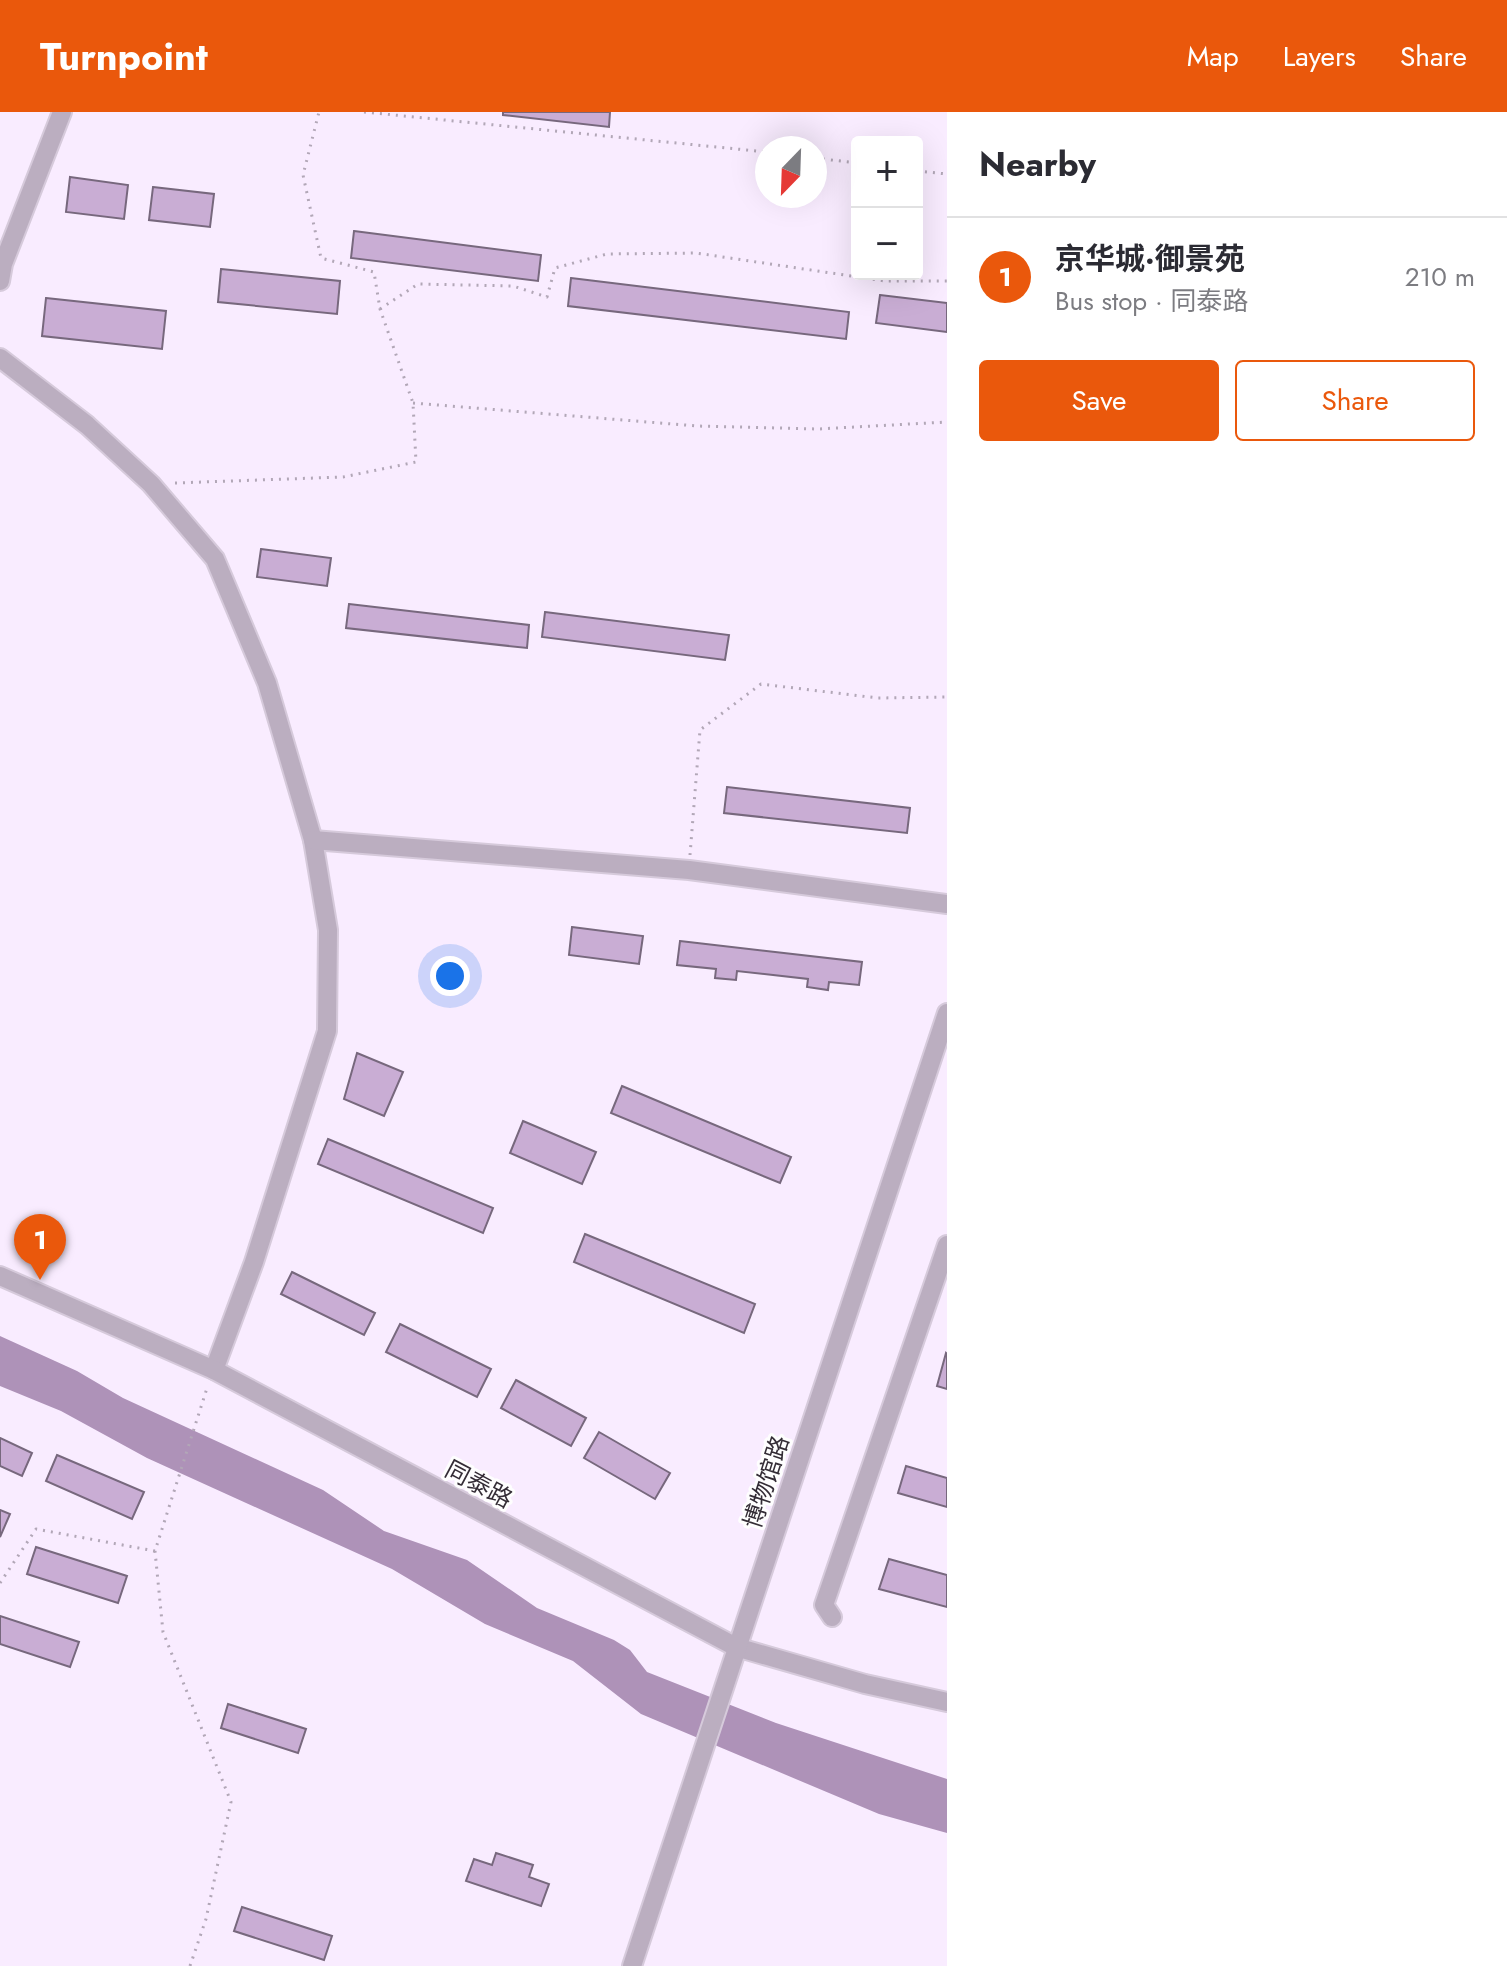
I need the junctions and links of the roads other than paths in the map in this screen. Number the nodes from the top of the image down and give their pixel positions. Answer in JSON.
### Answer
{"nodes":[{"id":1,"x":62,"y":112,"type":"edge"},
{"id":2,"x":0,"y":281,"type":"edge"},
{"id":3,"x":0,"y":358,"type":"edge"},
{"id":4,"x":313,"y":840,"type":"junction"},
{"id":5,"x":947,"y":904,"type":"edge"},
{"id":6,"x":947,"y":1013,"type":"edge"},
{"id":7,"x":947,"y":1245,"type":"edge"},
{"id":8,"x":0,"y":1276,"type":"edge"},
{"id":9,"x":214,"y":1370,"type":"junction"},
{"id":10,"x":832,"y":1617,"type":"dead end"},
{"id":11,"x":736,"y":1647,"type":"junction"},
{"id":12,"x":947,"y":1702,"type":"edge"},
{"id":13,"x":632,"y":1966,"type":"edge"}],
"edges":[{"from":1,"to":2,"type":"street"},
{"from":3,"to":4,"type":"street"},
{"from":4,"to":5,"type":"street"},
{"from":4,"to":9,"type":"street"},
{"from":6,"to":11,"type":"street","name":"博物馆路"},
{"from":7,"to":10,"type":"street"},
{"from":8,"to":9,"type":"street","name":"同泰路"},
{"from":9,"to":11,"type":"street","name":"同泰路"},
{"from":11,"to":12,"type":"street","name":"同泰路"},
{"from":11,"to":13,"type":"street","name":"博物馆路"}]}
